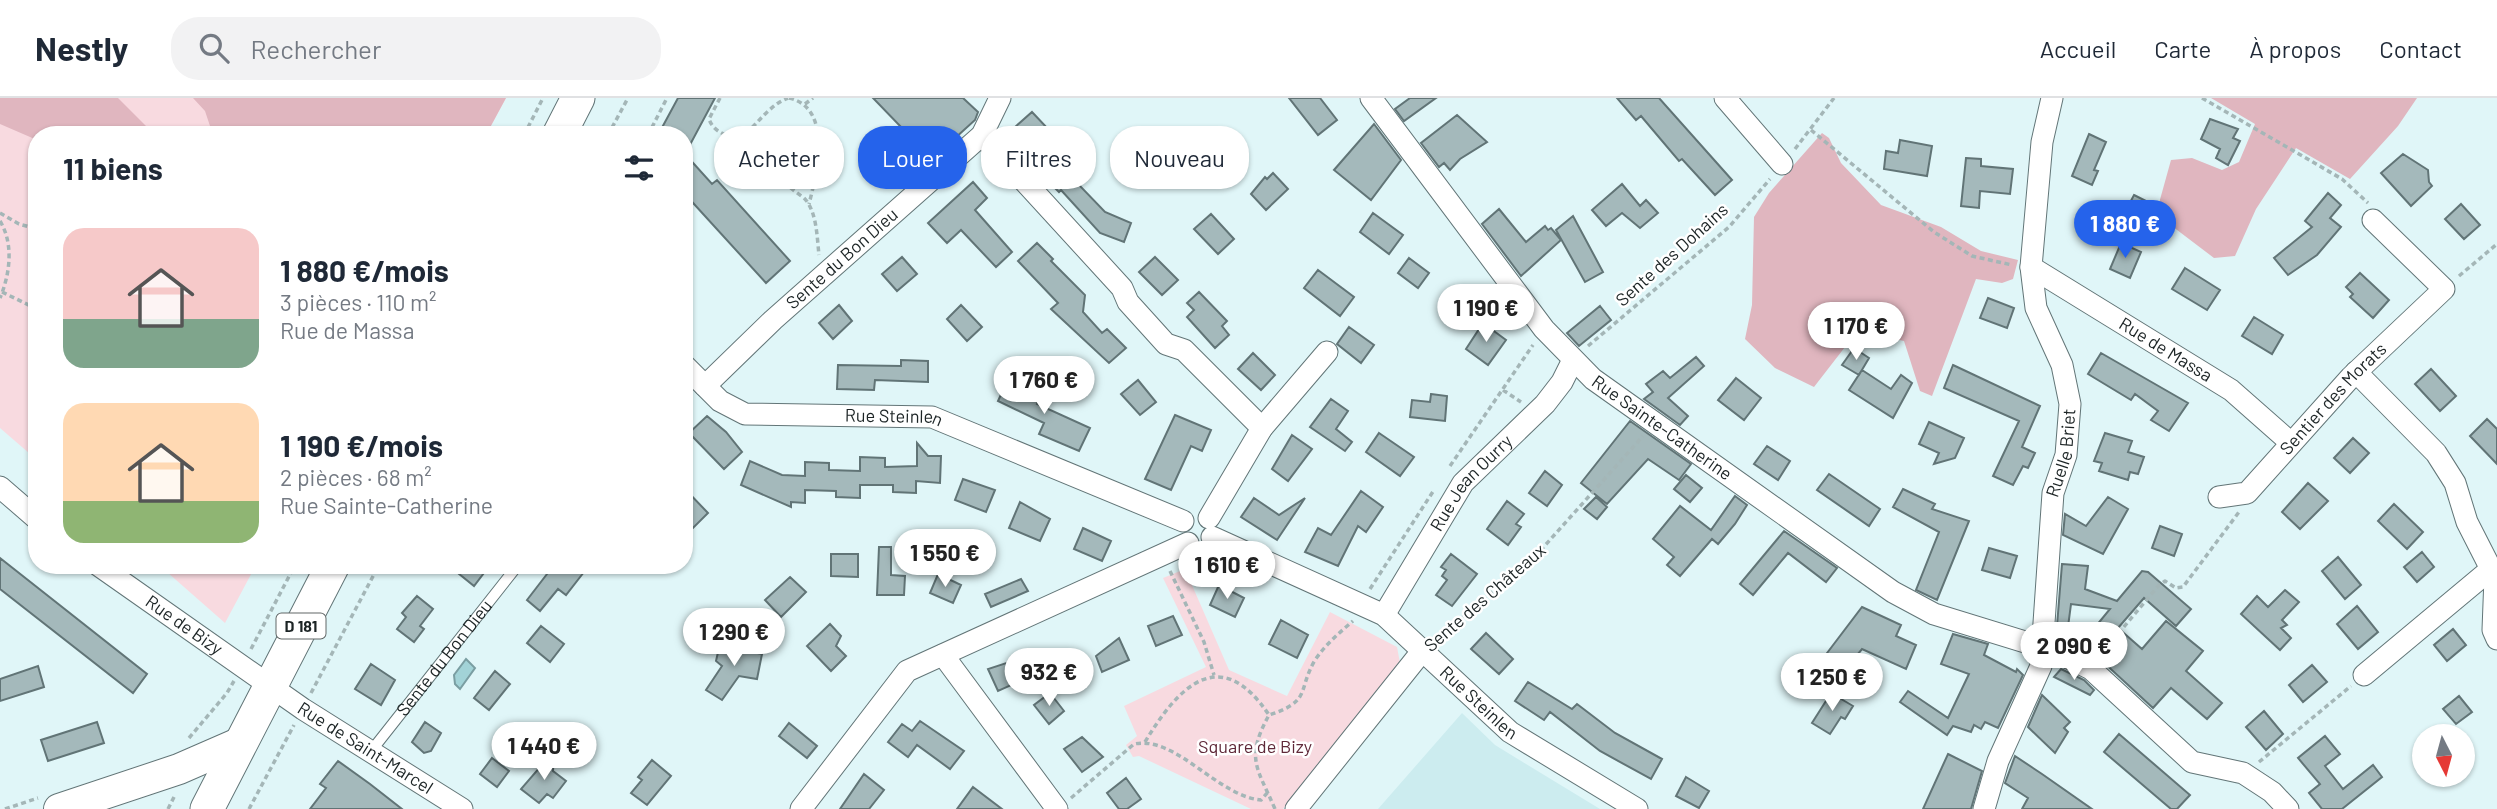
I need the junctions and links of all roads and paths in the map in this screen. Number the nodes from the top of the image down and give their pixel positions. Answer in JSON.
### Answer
{"nodes":[{"id":1,"x":543,"y":98,"type":"edge"},
{"id":2,"x":578,"y":98,"type":"edge"},
{"id":3,"x":628,"y":98,"type":"edge"},
{"id":4,"x":667,"y":98,"type":"edge"},
{"id":5,"x":720,"y":98,"type":"edge"},
{"id":6,"x":788,"y":98,"type":"edge"},
{"id":7,"x":813,"y":98,"type":"edge"},
{"id":8,"x":1000,"y":98,"type":"edge"},
{"id":9,"x":1371,"y":98,"type":"edge"},
{"id":10,"x":1724,"y":98,"type":"edge"},
{"id":11,"x":1834,"y":98,"type":"edge"},
{"id":12,"x":2052,"y":98,"type":"edge"},
{"id":13,"x":2202,"y":98,"type":"edge"},
{"id":14,"x":806,"y":104,"type":"junction"},
{"id":15,"x":529,"y":126,"type":"edge"},
{"id":16,"x":564,"y":126,"type":"edge"},
{"id":17,"x":613,"y":126,"type":"edge"},
{"id":18,"x":653,"y":126,"type":"edge"},
{"id":19,"x":757,"y":126,"type":"edge"},
{"id":20,"x":986,"y":126,"type":"edge"},
{"id":21,"x":714,"y":128,"type":"edge"},
{"id":22,"x":1811,"y":130,"type":"junction"},
{"id":23,"x":981,"y":136,"type":"edge"},
{"id":24,"x":1782,"y":164,"type":"junction"},
{"id":25,"x":790,"y":189,"type":"edge"},
{"id":26,"x":1031,"y":189,"type":"edge"},
{"id":27,"x":809,"y":204,"type":"junction"},
{"id":28,"x":0,"y":213,"type":"edge"},
{"id":29,"x":2373,"y":219,"type":"joint"},
{"id":30,"x":0,"y":221,"type":"edge"},
{"id":31,"x":28,"y":226,"type":"edge"},
{"id":32,"x":2497,"y":244,"type":"edge"},
{"id":33,"x":2031,"y":267,"type":"junction"},
{"id":34,"x":821,"y":277,"type":"junction"},
{"id":35,"x":2444,"y":289,"type":"junction"},
{"id":36,"x":2,"y":292,"type":"junction"},
{"id":37,"x":0,"y":298,"type":"edge"},
{"id":38,"x":28,"y":305,"type":"edge"},
{"id":39,"x":1544,"y":329,"type":"junction"},
{"id":40,"x":1327,"y":352,"type":"dead end"},
{"id":41,"x":1573,"y":360,"type":"junction"},
{"id":42,"x":2356,"y":372,"type":"junction"},
{"id":43,"x":693,"y":374,"type":"edge"},
{"id":44,"x":705,"y":386,"type":"junction"},
{"id":45,"x":1503,"y":390,"type":"junction"},
{"id":46,"x":1531,"y":409,"type":"dead end"},
{"id":47,"x":1653,"y":424,"type":"junction"},
{"id":48,"x":1262,"y":428,"type":"junction"},
{"id":49,"x":2291,"y":443,"type":"junction"},
{"id":50,"x":1448,"y":469,"type":"dead end"},
{"id":51,"x":1440,"y":480,"type":"dead end"},
{"id":52,"x":0,"y":486,"type":"edge"},
{"id":53,"x":2247,"y":493,"type":"junction"},
{"id":54,"x":2219,"y":497,"type":"dead end"},
{"id":55,"x":28,"y":511,"type":"edge"},
{"id":56,"x":1184,"y":520,"type":"junction"},
{"id":57,"x":1210,"y":528,"type":"junction"},
{"id":58,"x":1188,"y":543,"type":"junction"},
{"id":59,"x":1163,"y":556,"type":"junction"},
{"id":60,"x":2491,"y":569,"type":"junction"},
{"id":61,"x":111,"y":574,"type":"edge"},
{"id":62,"x":290,"y":574,"type":"edge"},
{"id":63,"x":328,"y":574,"type":"edge"},
{"id":64,"x":374,"y":574,"type":"edge"},
{"id":65,"x":511,"y":574,"type":"edge"},
{"id":66,"x":1360,"y":605,"type":"junction"},
{"id":67,"x":1384,"y":615,"type":"junction"},
{"id":68,"x":2497,"y":639,"type":"edge"},
{"id":69,"x":2042,"y":648,"type":"junction"},
{"id":70,"x":1423,"y":650,"type":"junction"},
{"id":71,"x":943,"y":655,"type":"junction"},
{"id":72,"x":241,"y":667,"type":"junction"},
{"id":73,"x":2089,"y":668,"type":"junction"},
{"id":74,"x":1214,"y":675,"type":"junction"},
{"id":75,"x":2364,"y":675,"type":"joint"},
{"id":76,"x":269,"y":687,"type":"junction"},
{"id":77,"x":303,"y":709,"type":"junction"},
{"id":78,"x":1269,"y":715,"type":"junction"},
{"id":79,"x":1145,"y":741,"type":"junction"},
{"id":80,"x":241,"y":742,"type":"junction"},
{"id":81,"x":372,"y":750,"type":"junction"},
{"id":82,"x":179,"y":769,"type":"junction"},
{"id":83,"x":2243,"y":773,"type":"junction"},
{"id":84,"x":1268,"y":792,"type":"junction"},
{"id":85,"x":211,"y":800,"type":"edge"},
{"id":86,"x":1063,"y":804,"type":"edge"},
{"id":87,"x":59,"y":809,"type":"edge"},
{"id":88,"x":168,"y":809,"type":"edge"},
{"id":89,"x":249,"y":809,"type":"edge"},
{"id":90,"x":462,"y":809,"type":"edge"},
{"id":91,"x":801,"y":809,"type":"edge"},
{"id":92,"x":1275,"y":809,"type":"edge"},
{"id":93,"x":1296,"y":809,"type":"edge"},
{"id":94,"x":1637,"y":809,"type":"edge"},
{"id":95,"x":1984,"y":809,"type":"edge"},
{"id":96,"x":2288,"y":809,"type":"edge"}],
"edges":[{"from":1,"to":15,"type":"path"},
{"from":2,"to":16,"type":"main road"},
{"from":3,"to":17,"type":"path"},
{"from":4,"to":18,"type":"path"},
{"from":5,"to":21,"type":"path"},
{"from":6,"to":14,"type":"path"},
{"from":6,"to":19,"type":"path"},
{"from":7,"to":14,"type":"path"},
{"from":8,"to":20,"type":"street","name":"Sente du Bon Dieu"},
{"from":9,"to":39,"type":"street","name":"Rue Sainte-Catherine"},
{"from":10,"to":24,"type":"street"},
{"from":11,"to":22,"type":"path","name":"Sente des Dohains"},
{"from":12,"to":33,"type":"street","name":"Ruelle Briet"},
{"from":13,"to":29,"type":"path"},
{"from":14,"to":27,"type":"path"},
{"from":22,"to":24,"type":"path","name":"Sente des Dohains"},
{"from":22,"to":33,"type":"path"},
{"from":23,"to":34,"type":"street","name":"Sente du Bon Dieu"},
{"from":24,"to":41,"type":"path","name":"Sente des Dohains"},
{"from":25,"to":27,"type":"path"},
{"from":26,"to":48,"type":"street"},
{"from":27,"to":34,"type":"path"},
{"from":28,"to":31,"type":"path"},
{"from":29,"to":35,"type":"street"},
{"from":30,"to":36,"type":"path"},
{"from":32,"to":35,"type":"path"},
{"from":33,"to":49,"type":"street","name":"Rue de Massa"},
{"from":33,"to":69,"type":"street","name":"Ruelle Briet"},
{"from":34,"to":44,"type":"street","name":"Sente du Bon Dieu"},
{"from":35,"to":42,"type":"street","name":"Sentier des Morats"},
{"from":36,"to":37,"type":"path"},
{"from":36,"to":38,"type":"path"},
{"from":39,"to":41,"type":"street","name":"Rue Sainte-Catherine"},
{"from":39,"to":45,"type":"path"},
{"from":40,"to":48,"type":"street"},
{"from":41,"to":47,"type":"street","name":"Rue Sainte-Catherine"},
{"from":41,"to":67,"type":"street","name":"Rue Jean Ourry"},
{"from":42,"to":49,"type":"street","name":"Sentier des Morats"},
{"from":42,"to":60,"type":"street"},
{"from":43,"to":44,"type":"street","name":"Rue Steinlen"},
{"from":44,"to":56,"type":"street","name":"Rue Steinlen"},
{"from":45,"to":46,"type":"path"},
{"from":45,"to":50,"type":"path"},
{"from":47,"to":69,"type":"street","name":"Rue Sainte-Catherine"},
{"from":47,"to":70,"type":"path","name":"Sente des Châteaux"},
{"from":48,"to":57,"type":"street"},
{"from":49,"to":53,"type":"street","name":"Sentier des Morats"},
{"from":51,"to":66,"type":"path"},
{"from":52,"to":55,"type":"street"},
{"from":53,"to":54,"type":"street"},
{"from":53,"to":73,"type":"path"},
{"from":56,"to":57,"type":"street"},
{"from":56,"to":58,"type":"street"},
{"from":57,"to":58,"type":"street"},
{"from":57,"to":66,"type":"street","name":"Rue Steinlen"},
{"from":58,"to":59,"type":"street"},
{"from":59,"to":71,"type":"street"},
{"from":59,"to":74,"type":"path"},
{"from":60,"to":68,"type":"street"},
{"from":60,"to":75,"type":"street"},
{"from":61,"to":72,"type":"street","name":"Rue de Bizy"},
{"from":62,"to":72,"type":"path"},
{"from":63,"to":76,"type":"main road","number":"D 181"},
{"from":64,"to":77,"type":"path"},
{"from":65,"to":81,"type":"lane","name":"Sente du Bon Dieu"},
{"from":66,"to":67,"type":"street","name":"Rue Steinlen"},
{"from":66,"to":78,"type":"path"},
{"from":67,"to":70,"type":"street","name":"Rue Steinlen"},
{"from":69,"to":73,"type":"street","name":"Rue Sainte-Catherine"},
{"from":69,"to":95,"type":"street","name":"Ruelle Briet"},
{"from":70,"to":93,"type":"street","name":"Sente des Châteaux"},
{"from":70,"to":94,"type":"street","name":"Rue Steinlen"},
{"from":71,"to":86,"type":"street"},
{"from":71,"to":91,"type":"street"},
{"from":72,"to":76,"type":"street","name":"Rue de Bizy"},
{"from":72,"to":82,"type":"path"},
{"from":73,"to":83,"type":"street","name":"Rue Sainte-Catherine"},
{"from":74,"to":78,"type":"path"},
{"from":74,"to":79,"type":"path"},
{"from":75,"to":83,"type":"path"},
{"from":76,"to":77,"type":"street","name":"Rue de Saint-Marcel"},
{"from":76,"to":80,"type":"main road","number":"D 181"},
{"from":77,"to":81,"type":"street","name":"Rue de Saint-Marcel"},
{"from":77,"to":89,"type":"path"},
{"from":78,"to":84,"type":"path"},
{"from":79,"to":84,"type":"path"},
{"from":79,"to":86,"type":"path"},
{"from":80,"to":82,"type":"main road"},
{"from":80,"to":85,"type":"main road","number":"D 181"},
{"from":81,"to":90,"type":"street","name":"Rue de Saint-Marcel"},
{"from":82,"to":85,"type":"main road"},
{"from":82,"to":87,"type":"main road"},
{"from":82,"to":88,"type":"path"},
{"from":83,"to":96,"type":"street"},
{"from":84,"to":92,"type":"path"}]}
